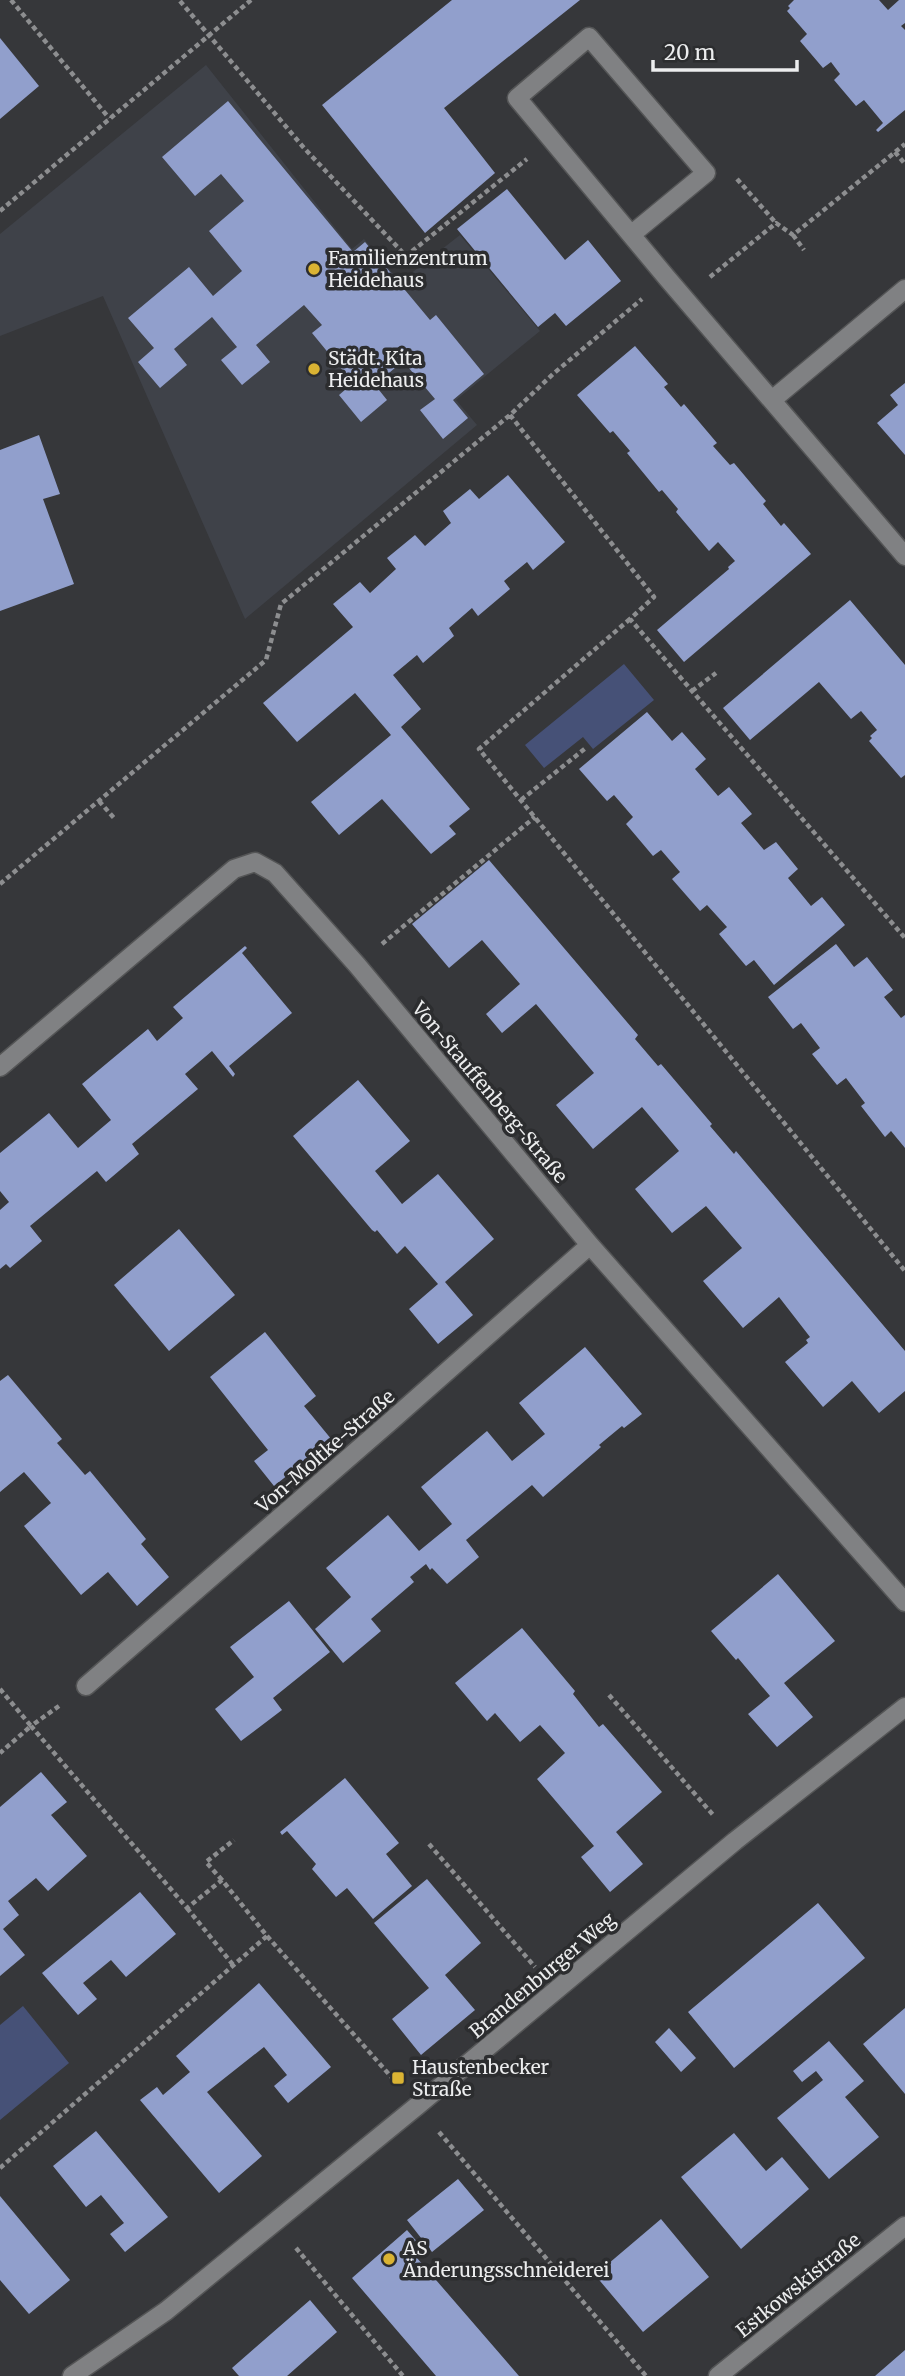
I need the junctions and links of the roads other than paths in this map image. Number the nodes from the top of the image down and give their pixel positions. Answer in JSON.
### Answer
{"nodes":[{"id":1,"x":632,"y":234,"type":"junction"},
{"id":2,"x":905,"y":289,"type":"edge"},
{"id":3,"x":772,"y":400,"type":"junction"},
{"id":4,"x":905,"y":556,"type":"edge"},
{"id":5,"x":0,"y":1067,"type":"edge"},
{"id":6,"x":590,"y":1245,"type":"junction"},
{"id":7,"x":905,"y":1602,"type":"edge"},
{"id":8,"x":86,"y":1686,"type":"road end"},
{"id":9,"x":905,"y":1707,"type":"edge"},
{"id":10,"x":905,"y":2226,"type":"edge"},
{"id":11,"x":72,"y":2376,"type":"edge"},
{"id":12,"x":718,"y":2376,"type":"edge"}],
"edges":[{"from":1,"to":1,"type":"street"},
{"from":1,"to":3,"type":"street"},
{"from":2,"to":3,"type":"street"},
{"from":3,"to":4,"type":"street"},
{"from":5,"to":6,"type":"street","name":"Von-Stauffenberg-Straße"},
{"from":6,"to":7,"type":"street","name":"Von-Stauffenberg-Straße"},
{"from":6,"to":8,"type":"street","name":"Von-Moltke-Straße"},
{"from":9,"to":11,"type":"street","name":"Brandenburger Weg"},
{"from":10,"to":12,"type":"street","name":"Estkowskistraße"}]}
